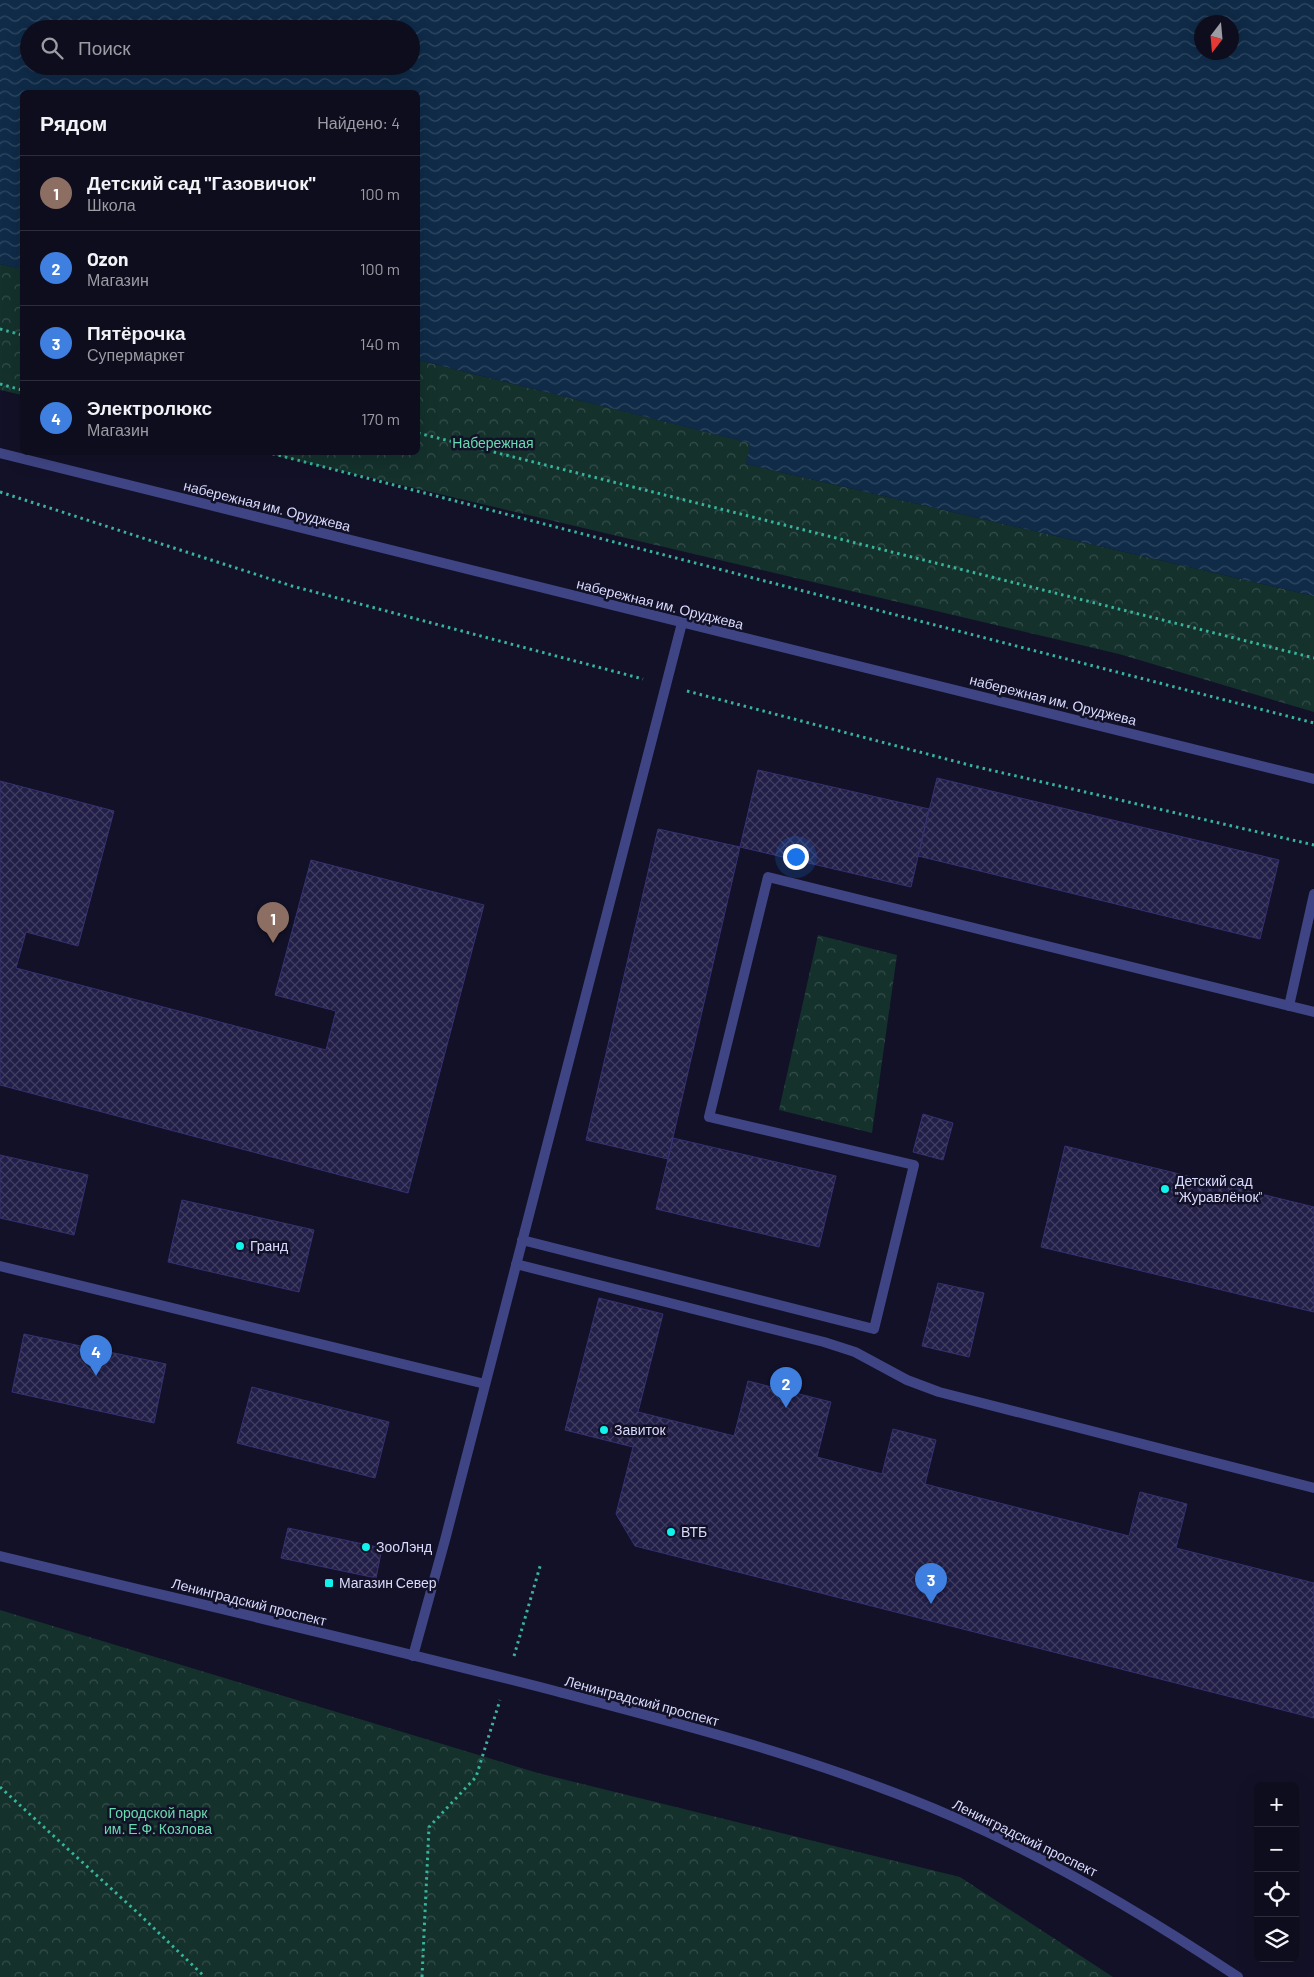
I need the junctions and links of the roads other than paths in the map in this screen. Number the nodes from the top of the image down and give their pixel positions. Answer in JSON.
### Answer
{"nodes":[{"id":1,"x":0,"y":453,"type":"edge"},
{"id":2,"x":682,"y":624,"type":"junction"},
{"id":3,"x":1314,"y":779,"type":"edge"},
{"id":4,"x":1314,"y":894,"type":"edge"},
{"id":5,"x":1289,"y":1006,"type":"junction"},
{"id":6,"x":1314,"y":1012,"type":"edge"},
{"id":7,"x":522,"y":1240,"type":"junction"},
{"id":8,"x":516,"y":1264,"type":"junction"},
{"id":9,"x":0,"y":1266,"type":"edge"},
{"id":10,"x":485,"y":1384,"type":"junction"},
{"id":11,"x":1314,"y":1488,"type":"edge"},
{"id":12,"x":0,"y":1556,"type":"edge"},
{"id":13,"x":412,"y":1656,"type":"junction"},
{"id":14,"x":1238,"y":1977,"type":"edge"}],
"edges":[{"from":1,"to":2,"type":"street","name":"набережная им. Оруджева"},
{"from":2,"to":3,"type":"street","name":"набережная им. Оруджева"},
{"from":2,"to":7,"type":"street"},
{"from":4,"to":5,"type":"street"},
{"from":5,"to":6,"type":"street"},
{"from":5,"to":7,"type":"street"},
{"from":7,"to":8,"type":"street"},
{"from":8,"to":10,"type":"street"},
{"from":8,"to":11,"type":"street"},
{"from":9,"to":10,"type":"street"},
{"from":10,"to":13,"type":"street"},
{"from":12,"to":13,"type":"street","name":"Ленинградский проспект"},
{"from":13,"to":14,"type":"street","name":"Ленинградский проспект"}]}
